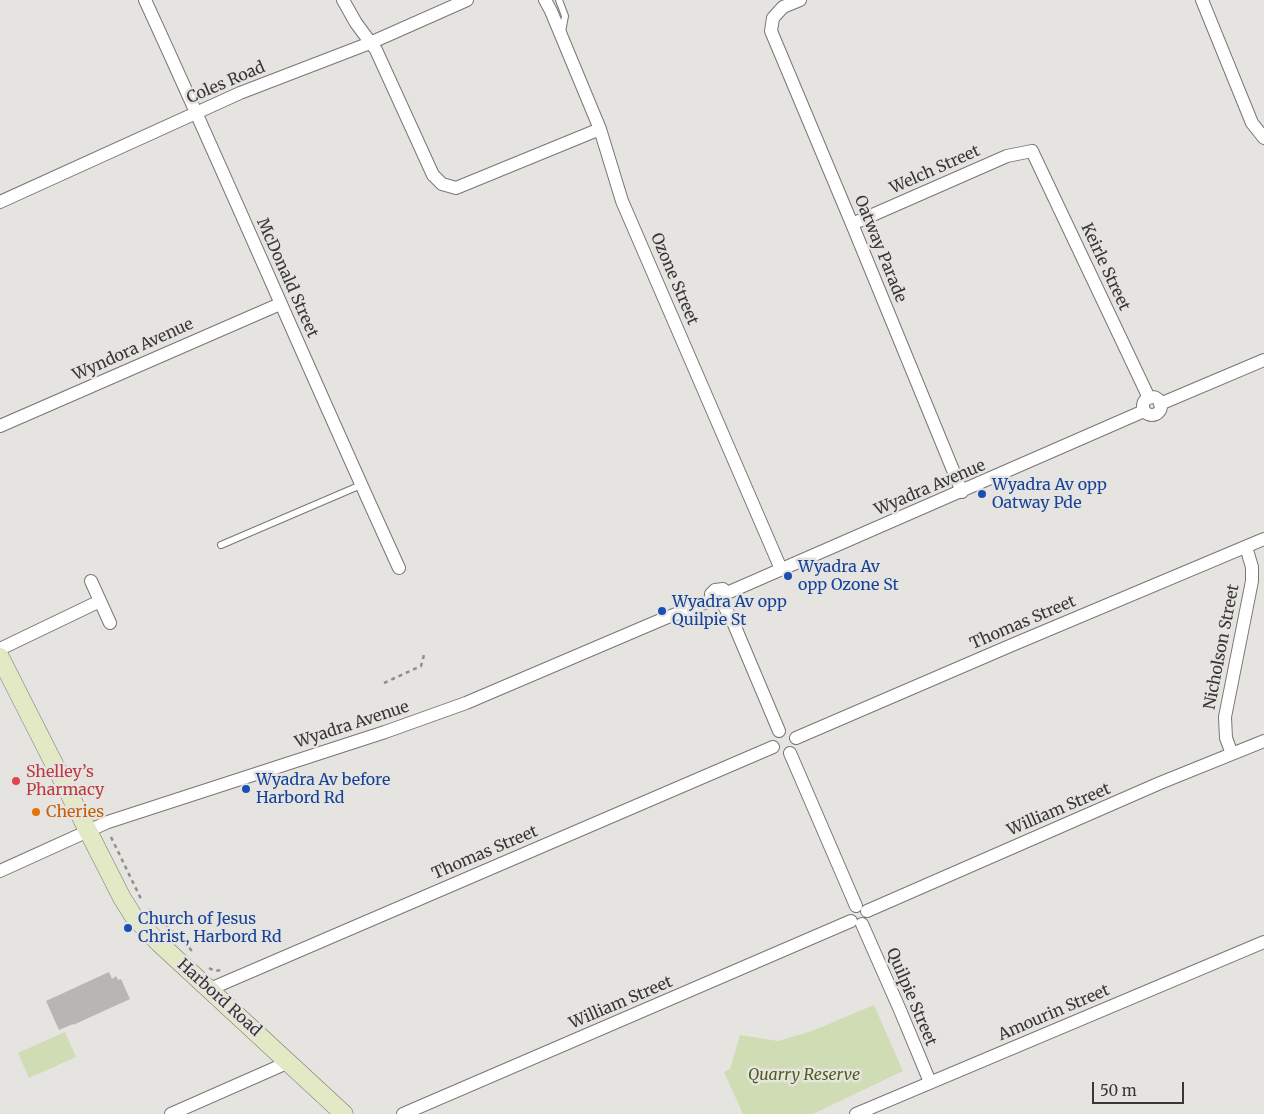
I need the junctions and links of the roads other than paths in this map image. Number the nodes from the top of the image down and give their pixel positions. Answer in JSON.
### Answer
{"nodes":[{"id":1,"x":145,"y":0,"type":"edge"},
{"id":2,"x":343,"y":0,"type":"edge"},
{"id":3,"x":467,"y":0,"type":"edge"},
{"id":4,"x":545,"y":0,"type":"edge"},
{"id":5,"x":559,"y":0,"type":"edge"},
{"id":6,"x":800,"y":0,"type":"edge"},
{"id":7,"x":1202,"y":0,"type":"edge"},
{"id":8,"x":561,"y":35,"type":"junction"},
{"id":9,"x":370,"y":43,"type":"junction"},
{"id":10,"x":197,"y":112,"type":"junction"},
{"id":11,"x":600,"y":129,"type":"junction"},
{"id":12,"x":1264,"y":138,"type":"edge"},
{"id":13,"x":1032,"y":151,"type":"joint"},
{"id":14,"x":0,"y":202,"type":"edge"},
{"id":15,"x":852,"y":224,"type":"junction"},
{"id":16,"x":280,"y":304,"type":"junction"},
{"id":17,"x":1264,"y":360,"type":"edge"},
{"id":18,"x":1154,"y":401,"type":"junction"},
{"id":19,"x":0,"y":426,"type":"edge"},
{"id":20,"x":362,"y":485,"type":"junction"},
{"id":21,"x":962,"y":492,"type":"junction"},
{"id":22,"x":1264,"y":539,"type":"edge"},
{"id":23,"x":221,"y":545,"type":"dead end"},
{"id":24,"x":1246,"y":547,"type":"junction"},
{"id":25,"x":399,"y":568,"type":"dead end"},
{"id":26,"x":781,"y":569,"type":"junction"},
{"id":27,"x":91,"y":581,"type":"dead end"},
{"id":28,"x":721,"y":599,"type":"junction"},
{"id":29,"x":100,"y":601,"type":"junction"},
{"id":30,"x":110,"y":623,"type":"dead end"},
{"id":31,"x":0,"y":649,"type":"edge"},
{"id":32,"x":0,"y":657,"type":"edge"},
{"id":33,"x":779,"y":731,"type":"junction"},
{"id":34,"x":796,"y":738,"type":"junction"},
{"id":35,"x":1264,"y":741,"type":"edge"},
{"id":36,"x":773,"y":747,"type":"junction"},
{"id":37,"x":790,"y":753,"type":"junction"},
{"id":38,"x":1232,"y":754,"type":"junction"},
{"id":39,"x":89,"y":830,"type":"junction"},
{"id":40,"x":0,"y":871,"type":"edge"},
{"id":41,"x":862,"y":909,"type":"junction"},
{"id":42,"x":857,"y":922,"type":"junction"},
{"id":43,"x":1264,"y":942,"type":"edge"},
{"id":44,"x":210,"y":989,"type":"junction"},
{"id":45,"x":288,"y":1062,"type":"junction"},
{"id":46,"x":930,"y":1082,"type":"junction"},
{"id":47,"x":171,"y":1114,"type":"edge"},
{"id":48,"x":344,"y":1114,"type":"edge"},
{"id":49,"x":403,"y":1114,"type":"edge"},
{"id":50,"x":856,"y":1114,"type":"edge"}],
"edges":[{"from":1,"to":10,"type":"street","name":"McDonald Street"},
{"from":2,"to":9,"type":"street"},
{"from":3,"to":9,"type":"street","name":"Coles Road"},
{"from":4,"to":8,"type":"street","name":"Ozone Street"},
{"from":5,"to":8,"type":"lane"},
{"from":6,"to":15,"type":"street","name":"Oatway Parade"},
{"from":7,"to":12,"type":"street"},
{"from":8,"to":11,"type":"street","name":"Ozone Street"},
{"from":9,"to":10,"type":"street","name":"Coles Road"},
{"from":9,"to":11,"type":"street"},
{"from":10,"to":14,"type":"street","name":"Coles Road"},
{"from":10,"to":16,"type":"street","name":"McDonald Street"},
{"from":11,"to":26,"type":"street","name":"Ozone Street"},
{"from":13,"to":15,"type":"street","name":"Welch Street"},
{"from":13,"to":18,"type":"street","name":"Keirle Street"},
{"from":15,"to":21,"type":"street","name":"Oatway Parade"},
{"from":16,"to":19,"type":"street","name":"Wyndora Avenue"},
{"from":16,"to":20,"type":"street","name":"McDonald Street"},
{"from":17,"to":18,"type":"street"},
{"from":18,"to":21,"type":"street","name":"Wyadra Avenue"},
{"from":20,"to":23,"type":"lane"},
{"from":20,"to":25,"type":"street","name":"McDonald Street"},
{"from":21,"to":26,"type":"street","name":"Wyadra Avenue"},
{"from":22,"to":24,"type":"street","name":"Thomas Street"},
{"from":24,"to":34,"type":"street","name":"Thomas Street"},
{"from":24,"to":38,"type":"street","name":"Nicholson Street"},
{"from":26,"to":28,"type":"street","name":"Wyadra Avenue"},
{"from":27,"to":29,"type":"street"},
{"from":28,"to":33,"type":"street"},
{"from":28,"to":39,"type":"street","name":"Wyadra Avenue"},
{"from":29,"to":30,"type":"street"},
{"from":29,"to":31,"type":"street"},
{"from":32,"to":39,"type":"main road","name":"Harbord Road"},
{"from":33,"to":34,"type":"street"},
{"from":33,"to":36,"type":"street"},
{"from":34,"to":37,"type":"street"},
{"from":35,"to":38,"type":"street","name":"William Street"},
{"from":36,"to":37,"type":"street"},
{"from":36,"to":44,"type":"street","name":"Thomas Street"},
{"from":37,"to":41,"type":"street"},
{"from":38,"to":41,"type":"street","name":"William Street"},
{"from":39,"to":40,"type":"street","name":"Wyadra Avenue"},
{"from":39,"to":44,"type":"main road","name":"Harbord Road"},
{"from":41,"to":42,"type":"street"},
{"from":42,"to":46,"type":"street","name":"Quilpie Street"},
{"from":42,"to":49,"type":"street","name":"William Street"},
{"from":43,"to":46,"type":"street","name":"Amourin Street"},
{"from":44,"to":45,"type":"main road","name":"Harbord Road"},
{"from":45,"to":47,"type":"street"},
{"from":45,"to":48,"type":"main road","name":"Harbord Road"},
{"from":46,"to":50,"type":"street","name":"Amourin Street"}]}
